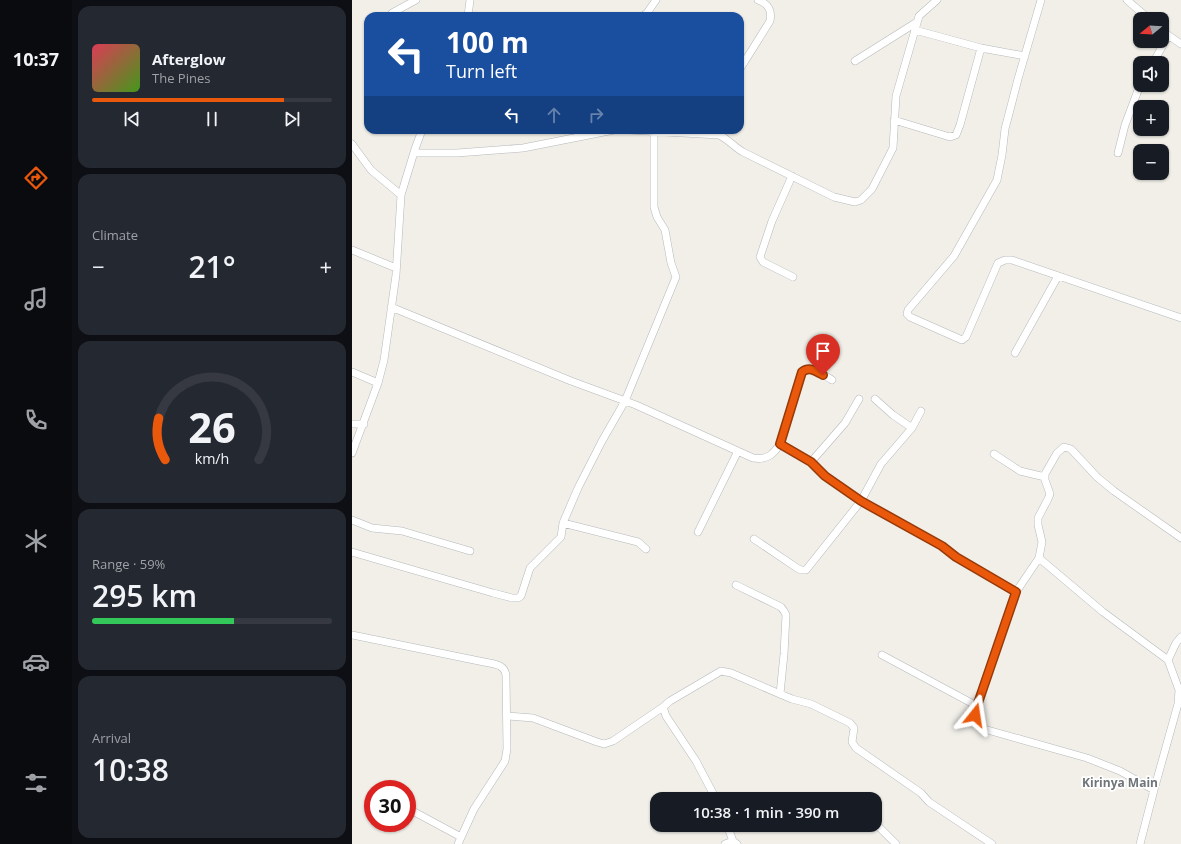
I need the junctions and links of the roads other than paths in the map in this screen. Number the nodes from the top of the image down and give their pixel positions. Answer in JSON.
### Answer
{"nodes":[{"id":1,"x":416,"y":0,"type":"edge"},
{"id":2,"x":470,"y":0,"type":"edge"},
{"id":3,"x":656,"y":0,"type":"edge"},
{"id":4,"x":758,"y":0,"type":"edge"},
{"id":5,"x":937,"y":0,"type":"edge"},
{"id":6,"x":1041,"y":0,"type":"edge"},
{"id":7,"x":1127,"y":0,"type":"edge"},
{"id":8,"x":394,"y":12,"type":"edge"},
{"id":9,"x":468,"y":12,"type":"edge"},
{"id":10,"x":648,"y":12,"type":"edge"},
{"id":11,"x":1141,"y":12,"type":"edge"},
{"id":12,"x":917,"y":22,"type":"junction"},
{"id":13,"x":915,"y":30,"type":"junction"},
{"id":14,"x":1169,"y":37,"type":"edge"},
{"id":15,"x":1181,"y":44,"type":"edge"},
{"id":16,"x":981,"y":48,"type":"junction"},
{"id":17,"x":1025,"y":56,"type":"junction"},
{"id":18,"x":855,"y":61,"type":"dead end"},
{"id":19,"x":744,"y":63,"type":"edge"},
{"id":20,"x":1137,"y":92,"type":"edge"},
{"id":21,"x":894,"y":120,"type":"junction"},
{"id":22,"x":421,"y":134,"type":"edge"},
{"id":23,"x":594,"y":134,"type":"edge"},
{"id":24,"x":654,"y":134,"type":"edge"},
{"id":25,"x":719,"y":134,"type":"edge"},
{"id":26,"x":352,"y":144,"type":"edge"},
{"id":27,"x":414,"y":153,"type":"junction"},
{"id":28,"x":1118,"y":153,"type":"dead end"},
{"id":29,"x":792,"y":176,"type":"junction"},
{"id":30,"x":401,"y":195,"type":"junction"},
{"id":31,"x":352,"y":250,"type":"edge"},
{"id":32,"x":396,"y":268,"type":"junction"},
{"id":33,"x":1058,"y":276,"type":"junction"},
{"id":34,"x":793,"y":277,"type":"dead end"},
{"id":35,"x":391,"y":306,"type":"junction"},
{"id":36,"x":1181,"y":318,"type":"edge"},
{"id":37,"x":1015,"y":354,"type":"dead end"},
{"id":38,"x":352,"y":372,"type":"edge"},
{"id":39,"x":832,"y":380,"type":"dead end"},
{"id":40,"x":378,"y":383,"type":"junction"},
{"id":41,"x":859,"y":399,"type":"dead end"},
{"id":42,"x":875,"y":399,"type":"dead end"},
{"id":43,"x":625,"y":401,"type":"junction"},
{"id":44,"x":920,"y":411,"type":"dead end"},
{"id":45,"x":352,"y":424,"type":"edge"},
{"id":46,"x":364,"y":424,"type":"junction"},
{"id":47,"x":912,"y":428,"type":"junction"},
{"id":48,"x":780,"y":444,"type":"junction"},
{"id":49,"x":738,"y":451,"type":"junction"},
{"id":50,"x":352,"y":453,"type":"edge"},
{"id":51,"x":994,"y":454,"type":"dead end"},
{"id":52,"x":811,"y":462,"type":"junction"},
{"id":53,"x":1044,"y":477,"type":"junction"},
{"id":54,"x":861,"y":501,"type":"junction"},
{"id":55,"x":352,"y":520,"type":"edge"},
{"id":56,"x":563,"y":524,"type":"junction"},
{"id":57,"x":698,"y":532,"type":"dead end"},
{"id":58,"x":1181,"y":538,"type":"edge"},
{"id":59,"x":754,"y":539,"type":"dead end"},
{"id":60,"x":646,"y":549,"type":"dead end"},
{"id":61,"x":470,"y":551,"type":"dead end"},
{"id":62,"x":352,"y":552,"type":"edge"},
{"id":63,"x":1039,"y":558,"type":"junction"},
{"id":64,"x":736,"y":585,"type":"dead end"},
{"id":65,"x":1016,"y":592,"type":"junction"},
{"id":66,"x":352,"y":635,"type":"edge"},
{"id":67,"x":1181,"y":637,"type":"edge"},
{"id":68,"x":882,"y":655,"type":"dead end"},
{"id":69,"x":1168,"y":660,"type":"junction"},
{"id":70,"x":780,"y":694,"type":"junction"},
{"id":71,"x":977,"y":706,"type":"junction"},
{"id":72,"x":663,"y":707,"type":"junction"},
{"id":73,"x":506,"y":716,"type":"junction"},
{"id":74,"x":1154,"y":790,"type":"junction"},
{"id":75,"x":712,"y":792,"type":"edge"},
{"id":76,"x":416,"y":813,"type":"edge"},
{"id":77,"x":882,"y":830,"type":"edge"},
{"id":78,"x":730,"y":832,"type":"edge"},
{"id":79,"x":461,"y":836,"type":"junction"},
{"id":80,"x":735,"y":842,"type":"edge"},
{"id":81,"x":458,"y":844,"type":"edge"},
{"id":82,"x":726,"y":844,"type":"edge"},
{"id":83,"x":896,"y":844,"type":"edge"},
{"id":84,"x":992,"y":844,"type":"edge"},
{"id":85,"x":1140,"y":844,"type":"edge"}],
"edges":[{"from":1,"to":8,"type":"street"},
{"from":2,"to":9,"type":"street"},
{"from":3,"to":10,"type":"street"},
{"from":4,"to":19,"type":"street"},
{"from":5,"to":12,"type":"street"},
{"from":6,"to":17,"type":"street"},
{"from":7,"to":11,"type":"street"},
{"from":12,"to":13,"type":"street"},
{"from":12,"to":18,"type":"street"},
{"from":13,"to":16,"type":"street"},
{"from":13,"to":21,"type":"street"},
{"from":14,"to":15,"type":"street"},
{"from":16,"to":17,"type":"street"},
{"from":16,"to":21,"type":"street"},
{"from":17,"to":33,"type":"street"},
{"from":20,"to":28,"type":"street"},
{"from":21,"to":29,"type":"street"},
{"from":22,"to":27,"type":"street"},
{"from":23,"to":27,"type":"street"},
{"from":24,"to":43,"type":"street"},
{"from":25,"to":29,"type":"street"},
{"from":26,"to":30,"type":"street"},
{"from":27,"to":30,"type":"street"},
{"from":29,"to":34,"type":"street"},
{"from":30,"to":32,"type":"street"},
{"from":31,"to":32,"type":"street"},
{"from":32,"to":35,"type":"street"},
{"from":33,"to":36,"type":"street"},
{"from":33,"to":37,"type":"street"},
{"from":35,"to":40,"type":"street"},
{"from":35,"to":43,"type":"street"},
{"from":38,"to":40,"type":"street"},
{"from":39,"to":48,"type":"street"},
{"from":40,"to":46,"type":"street"},
{"from":41,"to":52,"type":"street"},
{"from":42,"to":47,"type":"street"},
{"from":43,"to":49,"type":"street"},
{"from":43,"to":56,"type":"street"},
{"from":44,"to":47,"type":"street"},
{"from":45,"to":46,"type":"street"},
{"from":46,"to":50,"type":"street"},
{"from":47,"to":54,"type":"street"},
{"from":48,"to":49,"type":"street"},
{"from":48,"to":52,"type":"street"},
{"from":49,"to":57,"type":"street"},
{"from":51,"to":53,"type":"street"},
{"from":52,"to":54,"type":"street"},
{"from":53,"to":58,"type":"street"},
{"from":53,"to":63,"type":"street"},
{"from":54,"to":59,"type":"street"},
{"from":54,"to":65,"type":"street"},
{"from":55,"to":61,"type":"street"},
{"from":56,"to":60,"type":"street"},
{"from":56,"to":62,"type":"street"},
{"from":63,"to":65,"type":"street"},
{"from":63,"to":69,"type":"street"},
{"from":64,"to":70,"type":"street"},
{"from":65,"to":71,"type":"street"},
{"from":66,"to":73,"type":"street"},
{"from":67,"to":69,"type":"street"},
{"from":68,"to":71,"type":"street"},
{"from":69,"to":74,"type":"street"},
{"from":70,"to":72,"type":"street"},
{"from":70,"to":84,"type":"street"},
{"from":71,"to":74,"type":"street"},
{"from":72,"to":73,"type":"street"},
{"from":72,"to":75,"type":"street"},
{"from":73,"to":79,"type":"street"},
{"from":74,"to":85,"type":"street"},
{"from":76,"to":79,"type":"street"},
{"from":77,"to":83,"type":"street"},
{"from":78,"to":80,"type":"street"},
{"from":79,"to":81,"type":"street"},
{"from":80,"to":82,"type":"street"}]}
